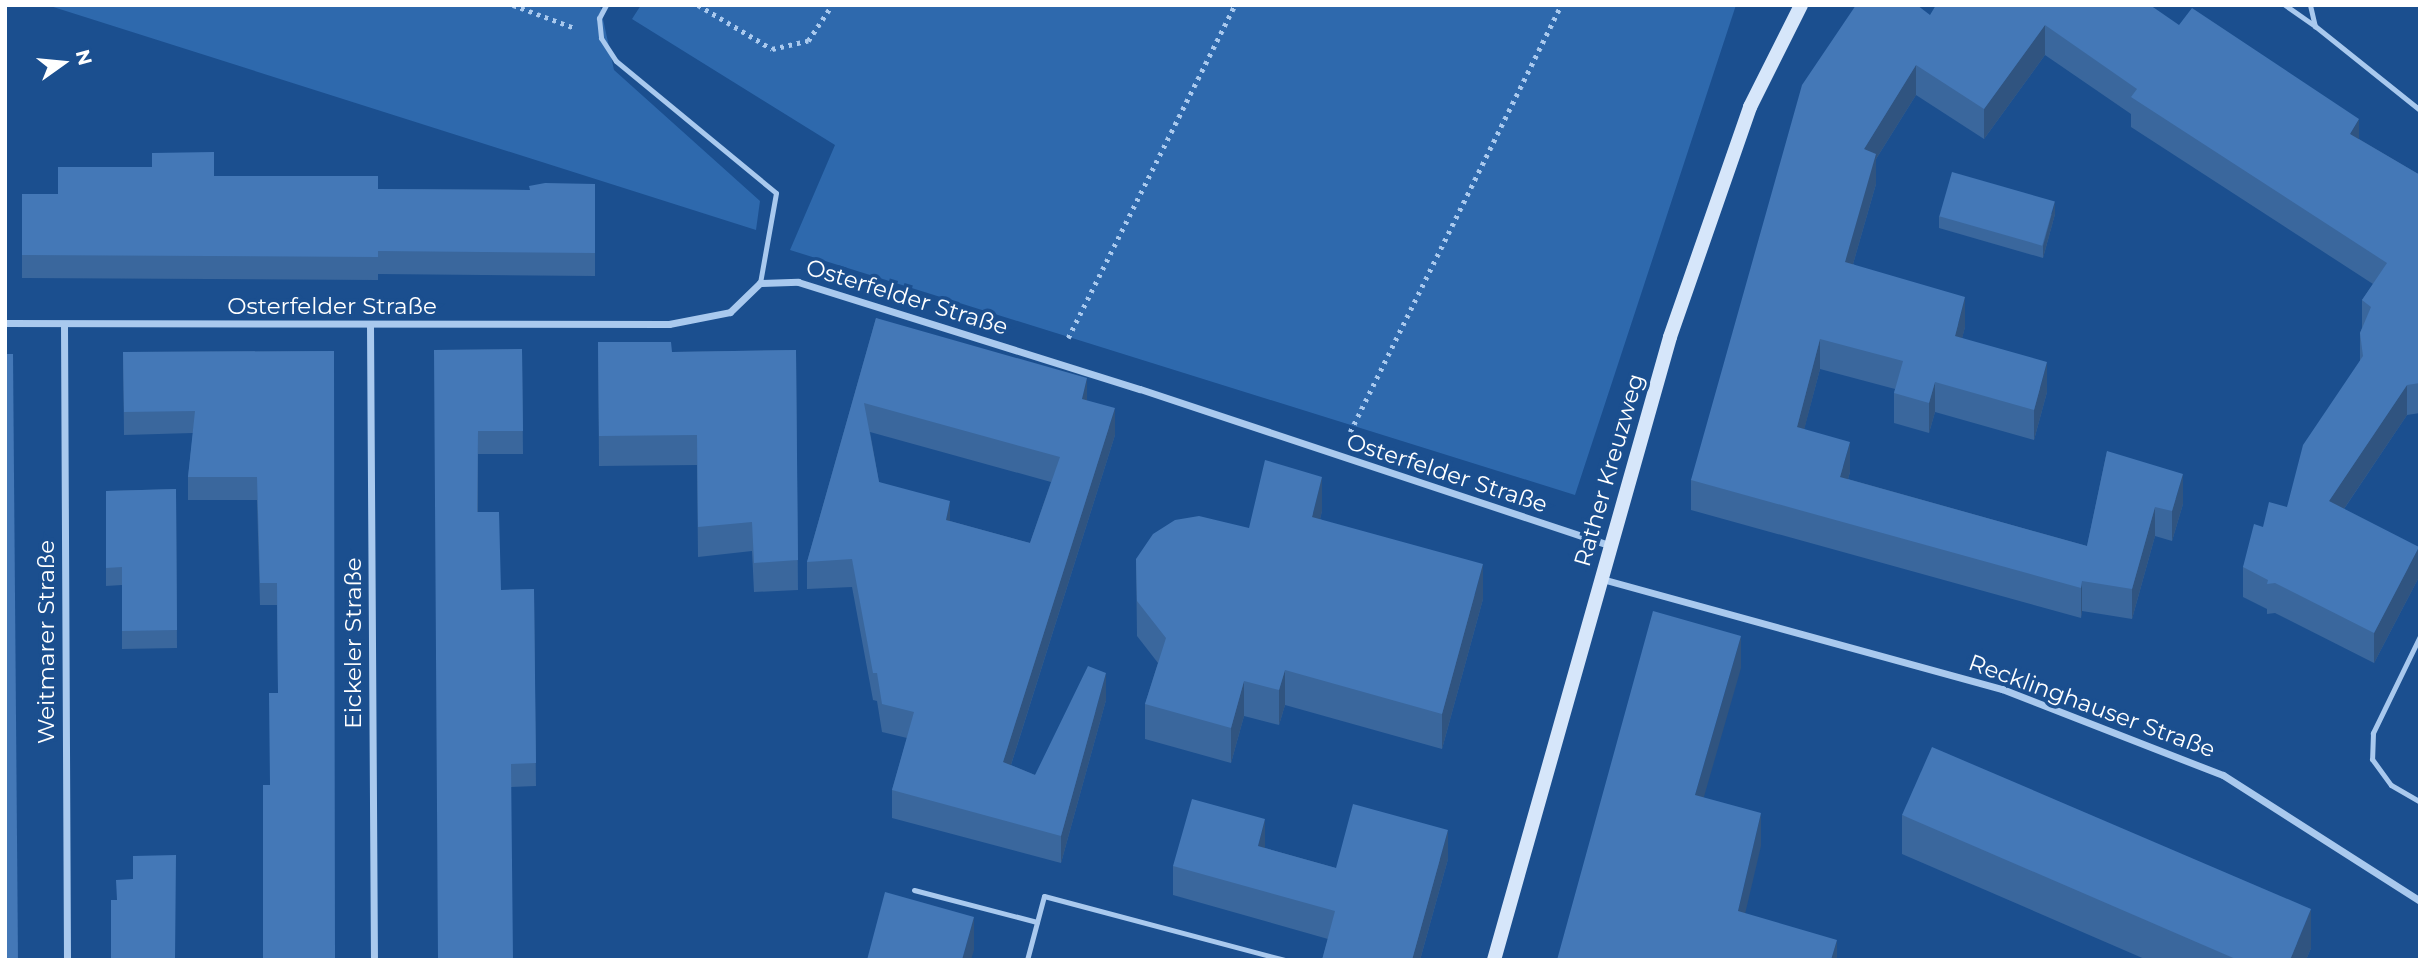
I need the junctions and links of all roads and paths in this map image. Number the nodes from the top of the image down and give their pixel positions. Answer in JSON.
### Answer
{"nodes":[{"id":1,"x":513,"y":5,"type":"edge"},
{"id":2,"x":606,"y":5,"type":"edge"},
{"id":3,"x":698,"y":5,"type":"edge"},
{"id":4,"x":832,"y":5,"type":"edge"},
{"id":5,"x":1235,"y":5,"type":"edge"},
{"id":6,"x":1561,"y":5,"type":"edge"},
{"id":7,"x":1801,"y":5,"type":"edge"},
{"id":8,"x":2285,"y":5,"type":"edge"},
{"id":9,"x":2310,"y":5,"type":"edge"},
{"id":10,"x":2315,"y":26,"type":"junction"},
{"id":11,"x":601,"y":38,"type":"junction"},
{"id":12,"x":2420,"y":110,"type":"edge"},
{"id":13,"x":760,"y":283,"type":"junction"},
{"id":14,"x":5,"y":323,"type":"edge"},
{"id":15,"x":64,"y":325,"type":"junction"},
{"id":16,"x":370,"y":325,"type":"junction"},
{"id":17,"x":1055,"y":364,"type":"junction"},
{"id":18,"x":1337,"y":458,"type":"junction"},
{"id":19,"x":1611,"y":546,"type":"junction"},
{"id":20,"x":1602,"y":579,"type":"junction"},
{"id":21,"x":2420,"y":636,"type":"edge"},
{"id":22,"x":2420,"y":802,"type":"edge"},
{"id":23,"x":914,"y":890,"type":"dead end"},
{"id":24,"x":2420,"y":901,"type":"edge"},
{"id":25,"x":1037,"y":922,"type":"junction"},
{"id":26,"x":67,"y":960,"type":"edge"},
{"id":27,"x":374,"y":960,"type":"edge"},
{"id":28,"x":1027,"y":960,"type":"edge"},
{"id":29,"x":1286,"y":960,"type":"edge"},
{"id":30,"x":1494,"y":960,"type":"edge"}],
"edges":[{"from":1,"to":11,"type":"path"},
{"from":2,"to":11,"type":"lane"},
{"from":3,"to":4,"type":"path"},
{"from":5,"to":17,"type":"path"},
{"from":6,"to":18,"type":"path"},
{"from":7,"to":19,"type":"main road","name":"Rather Kreuzweg"},
{"from":8,"to":10,"type":"lane"},
{"from":9,"to":10,"type":"lane"},
{"from":10,"to":12,"type":"lane"},
{"from":11,"to":13,"type":"lane"},
{"from":13,"to":16,"type":"street","name":"Osterfelder Straße"},
{"from":13,"to":17,"type":"street","name":"Osterfelder Straße"},
{"from":14,"to":15,"type":"street","name":"Osterfelder Straße"},
{"from":15,"to":16,"type":"street","name":"Osterfelder Straße"},
{"from":15,"to":26,"type":"street","name":"Weitmarer Straße"},
{"from":16,"to":27,"type":"street","name":"Eickeler Straße"},
{"from":17,"to":18,"type":"street","name":"Osterfelder Straße"},
{"from":18,"to":19,"type":"street","name":"Osterfelder Straße"},
{"from":19,"to":20,"type":"main road","name":"Rather Kreuzweg"},
{"from":20,"to":24,"type":"street","name":"Recklinghauser Straße"},
{"from":20,"to":30,"type":"main road","name":"Rather Kreuzweg"},
{"from":21,"to":22,"type":"lane"},
{"from":23,"to":25,"type":"lane"},
{"from":25,"to":28,"type":"lane"},
{"from":25,"to":29,"type":"lane"}]}
